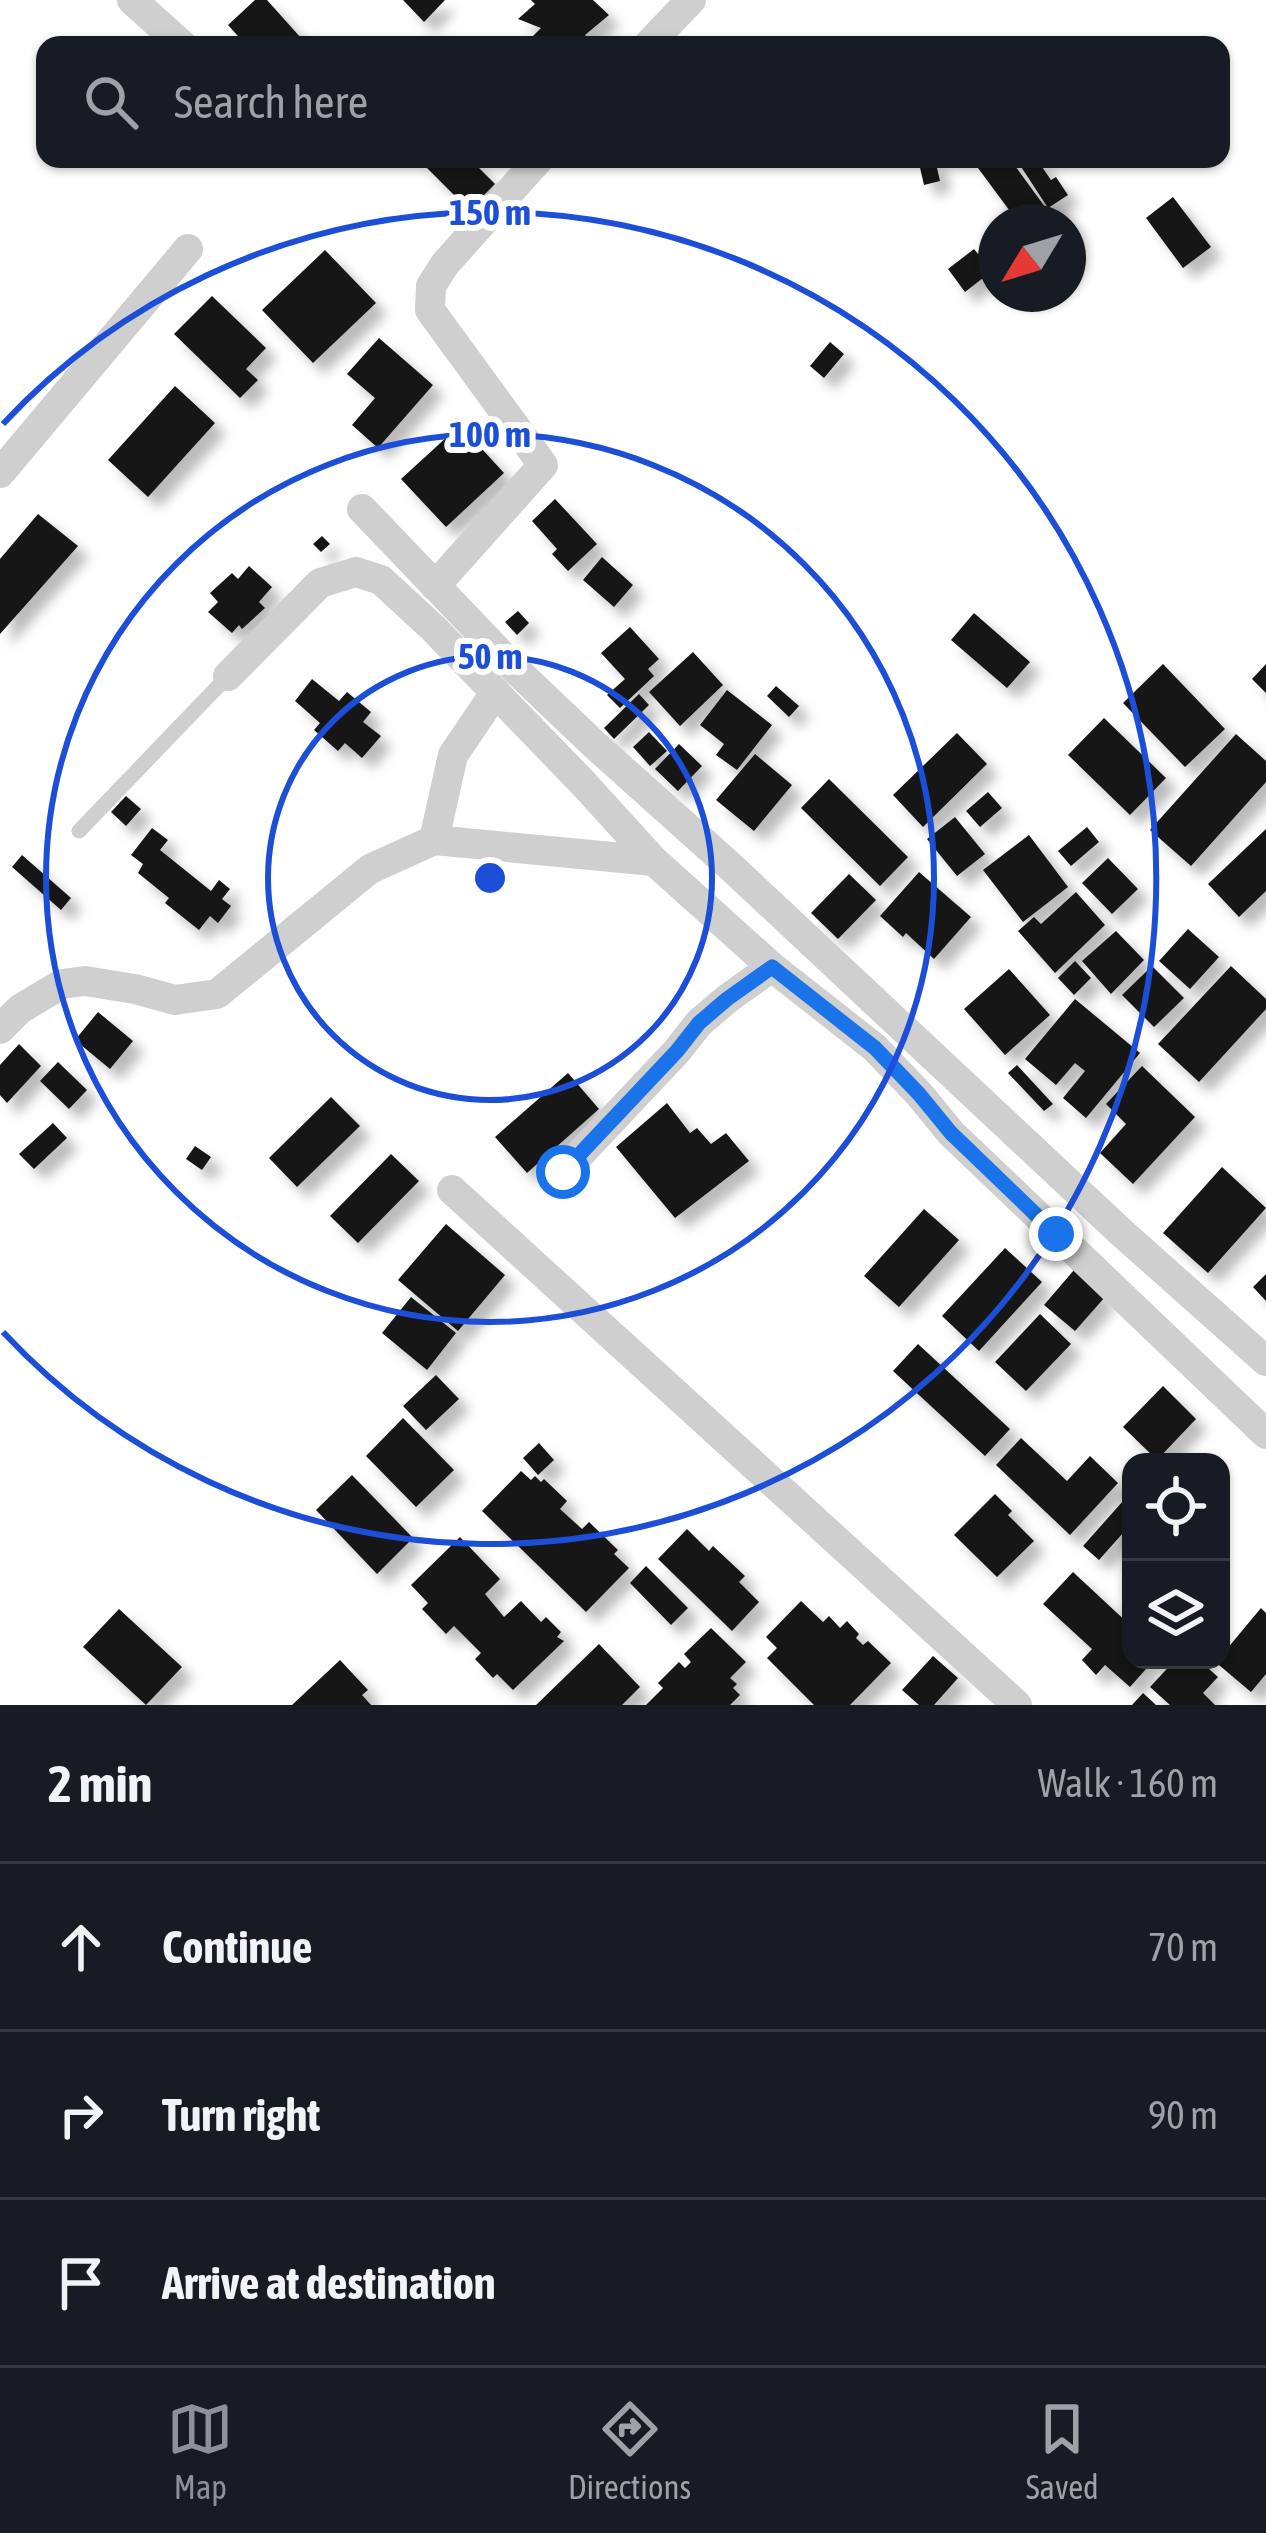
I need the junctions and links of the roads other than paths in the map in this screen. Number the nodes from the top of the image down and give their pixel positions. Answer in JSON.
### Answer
{"nodes":[{"id":1,"x":132,"y":0,"type":"edge"},
{"id":2,"x":691,"y":0,"type":"edge"},
{"id":3,"x":172,"y":36,"type":"edge"},
{"id":4,"x":657,"y":36,"type":"edge"},
{"id":5,"x":531,"y":168,"type":"edge"},
{"id":6,"x":188,"y":249,"type":"dead end"},
{"id":7,"x":0,"y":473,"type":"edge"},
{"id":8,"x":362,"y":509,"type":"dead end"},
{"id":9,"x":435,"y":586,"type":"junction"},
{"id":10,"x":228,"y":676,"type":"joint"},
{"id":11,"x":495,"y":693,"type":"junction"},
{"id":12,"x":79,"y":831,"type":"dead end"},
{"id":13,"x":434,"y":840,"type":"junction"},
{"id":14,"x":654,"y":861,"type":"junction"},
{"id":15,"x":772,"y":967,"type":"junction"},
{"id":16,"x":0,"y":1029,"type":"edge"},
{"id":17,"x":563,"y":1172,"type":"dead end"},
{"id":18,"x":452,"y":1190,"type":"dead end"},
{"id":19,"x":1266,"y":1360,"type":"edge"},
{"id":20,"x":1266,"y":1434,"type":"edge"},
{"id":21,"x":1017,"y":1705,"type":"edge"}],
"edges":[{"from":1,"to":3,"type":"street"},
{"from":2,"to":4,"type":"street"},
{"from":5,"to":9,"type":"street"},
{"from":6,"to":7,"type":"street"},
{"from":8,"to":9,"type":"street"},
{"from":9,"to":19,"type":"street"},
{"from":10,"to":11,"type":"street"},
{"from":10,"to":12,"type":"lane"},
{"from":11,"to":13,"type":"street"},
{"from":11,"to":14,"type":"street"},
{"from":13,"to":14,"type":"street"},
{"from":13,"to":16,"type":"street"},
{"from":14,"to":15,"type":"street"},
{"from":15,"to":17,"type":"street"},
{"from":15,"to":20,"type":"street"},
{"from":18,"to":21,"type":"street"}]}
